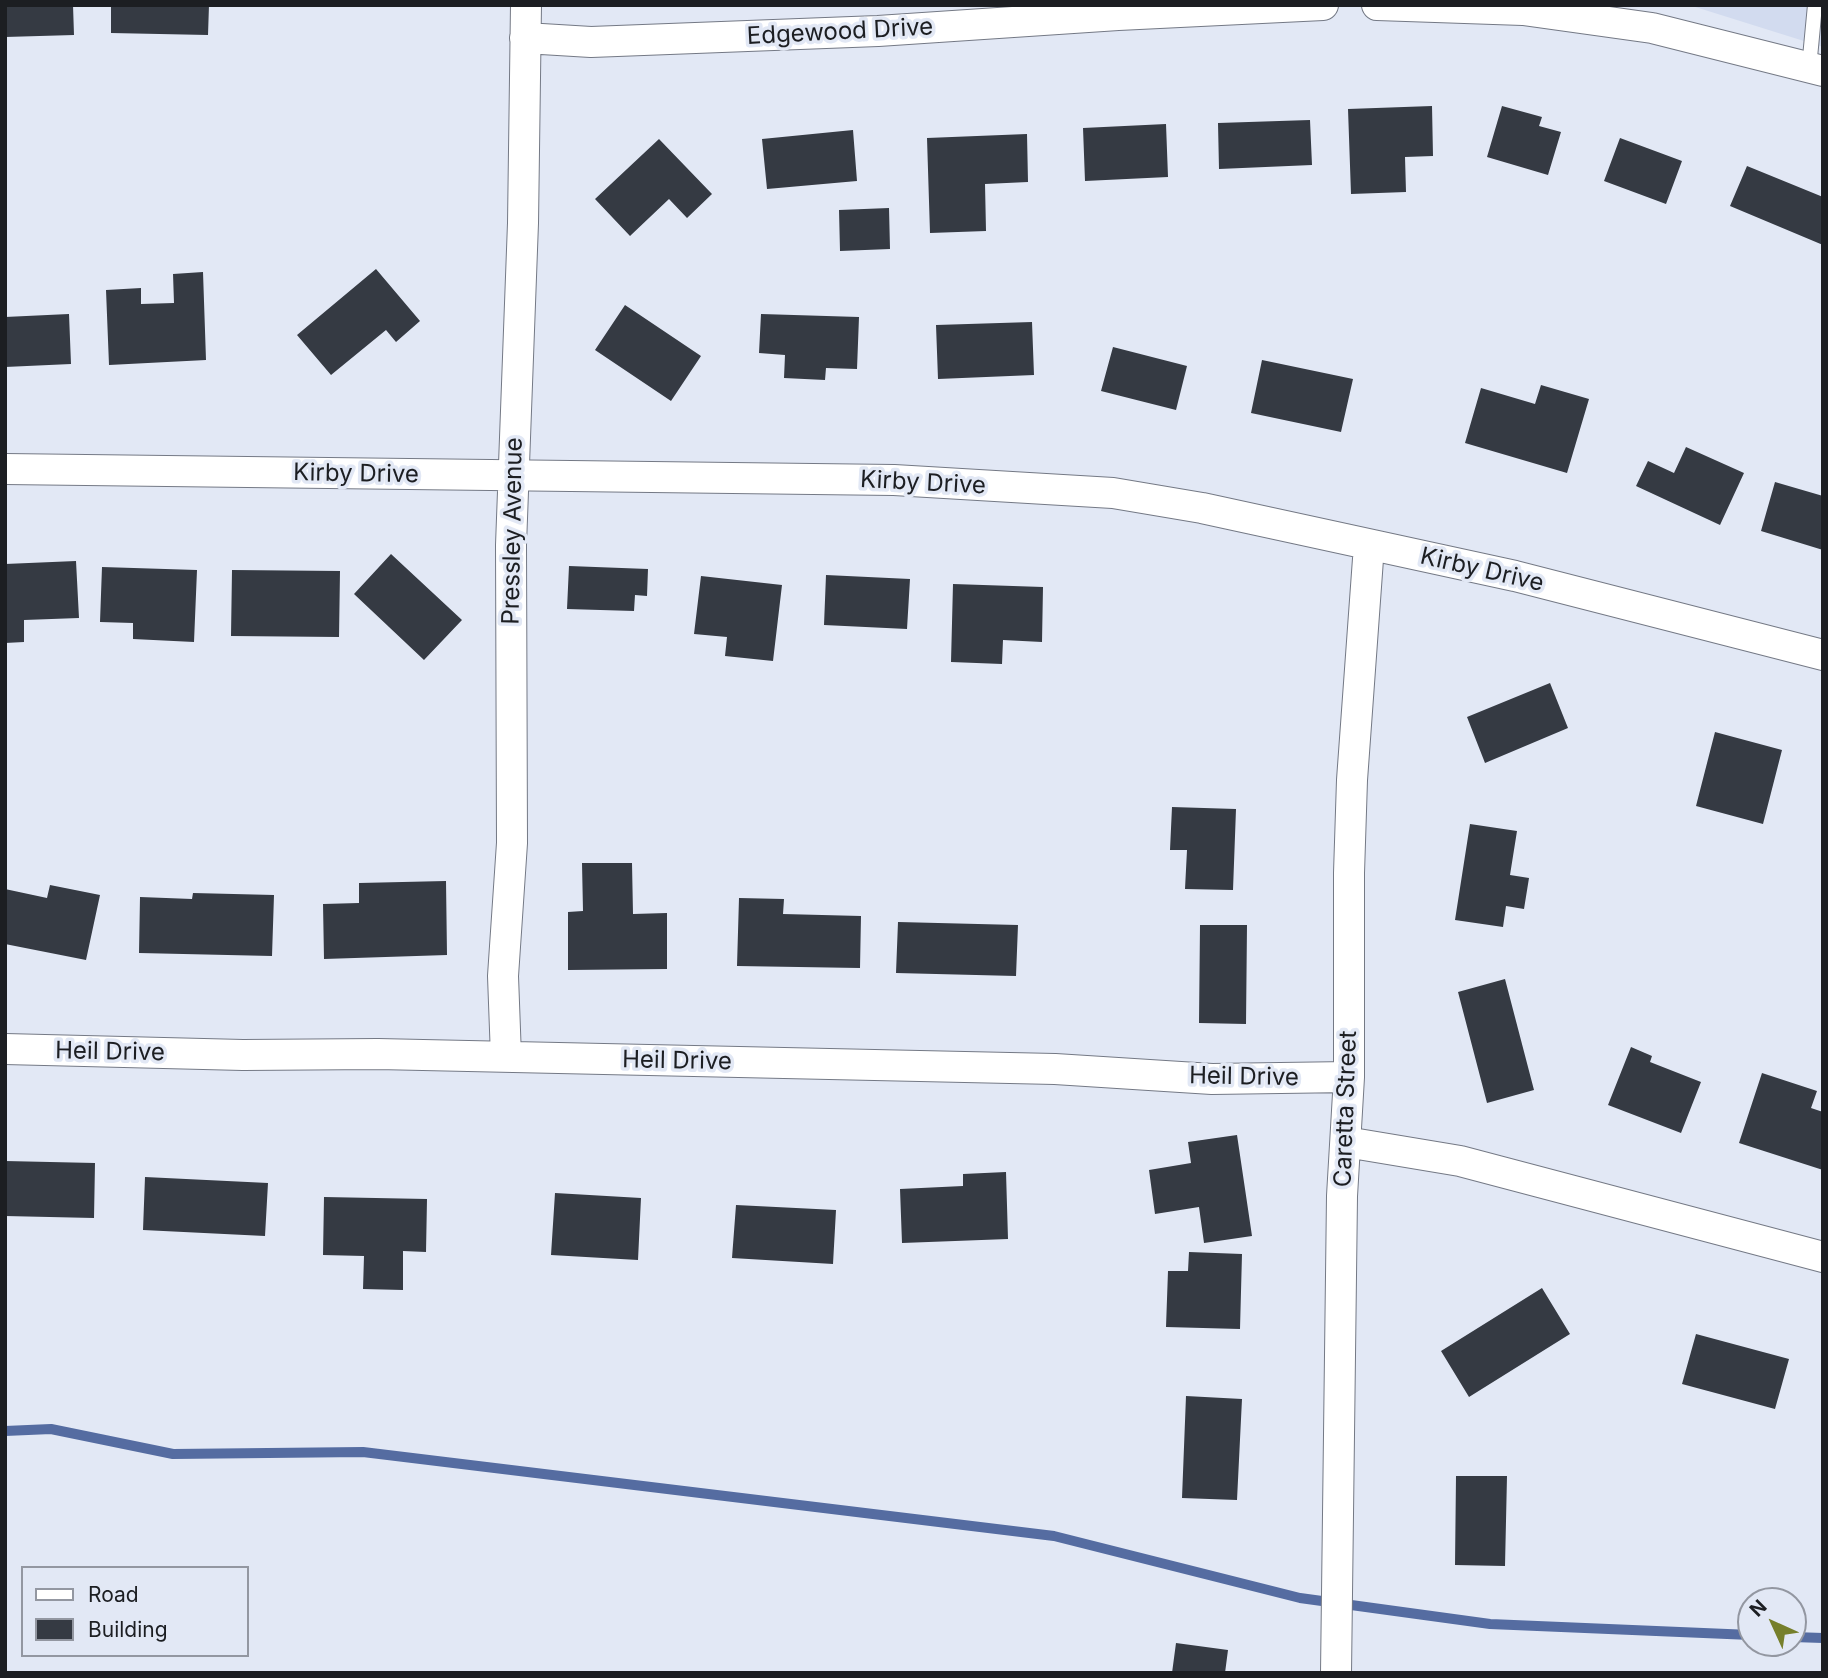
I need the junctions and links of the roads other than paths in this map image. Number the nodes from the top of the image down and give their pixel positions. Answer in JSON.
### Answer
{"nodes":[{"id":1,"x":526,"y":5,"type":"edge"},
{"id":2,"x":1323,"y":5,"type":"edge"},
{"id":3,"x":1377,"y":5,"type":"edge"},
{"id":4,"x":1815,"y":5,"type":"edge"},
{"id":5,"x":525,"y":38,"type":"junction"},
{"id":6,"x":1816,"y":69,"type":"edge"},
{"id":7,"x":5,"y":469,"type":"edge"},
{"id":8,"x":513,"y":476,"type":"junction"},
{"id":9,"x":1369,"y":545,"type":"junction"},
{"id":10,"x":1823,"y":655,"type":"edge"},
{"id":11,"x":5,"y":1049,"type":"edge"},
{"id":12,"x":506,"y":1057,"type":"junction"},
{"id":13,"x":1349,"y":1077,"type":"junction"},
{"id":14,"x":1346,"y":1142,"type":"junction"},
{"id":15,"x":1823,"y":1256,"type":"edge"},
{"id":16,"x":1336,"y":1673,"type":"edge"}],
"edges":[{"from":1,"to":5,"type":"street","name":"Pressley Avenue"},
{"from":2,"to":5,"type":"street","name":"Edgewood Drive"},
{"from":3,"to":6,"type":"street"},
{"from":4,"to":6,"type":"lane"},
{"from":5,"to":8,"type":"street","name":"Pressley Avenue"},
{"from":7,"to":8,"type":"street","name":"Kirby Drive"},
{"from":8,"to":9,"type":"street","name":"Kirby Drive"},
{"from":8,"to":12,"type":"street","name":"Pressley Avenue"},
{"from":9,"to":10,"type":"street","name":"Kirby Drive"},
{"from":9,"to":13,"type":"street","name":"Caretta Street"},
{"from":11,"to":12,"type":"street","name":"Heil Drive"},
{"from":12,"to":13,"type":"street","name":"Heil Drive"},
{"from":13,"to":14,"type":"street","name":"Caretta Street"},
{"from":14,"to":15,"type":"street"},
{"from":14,"to":16,"type":"street","name":"Caretta Street"}]}
